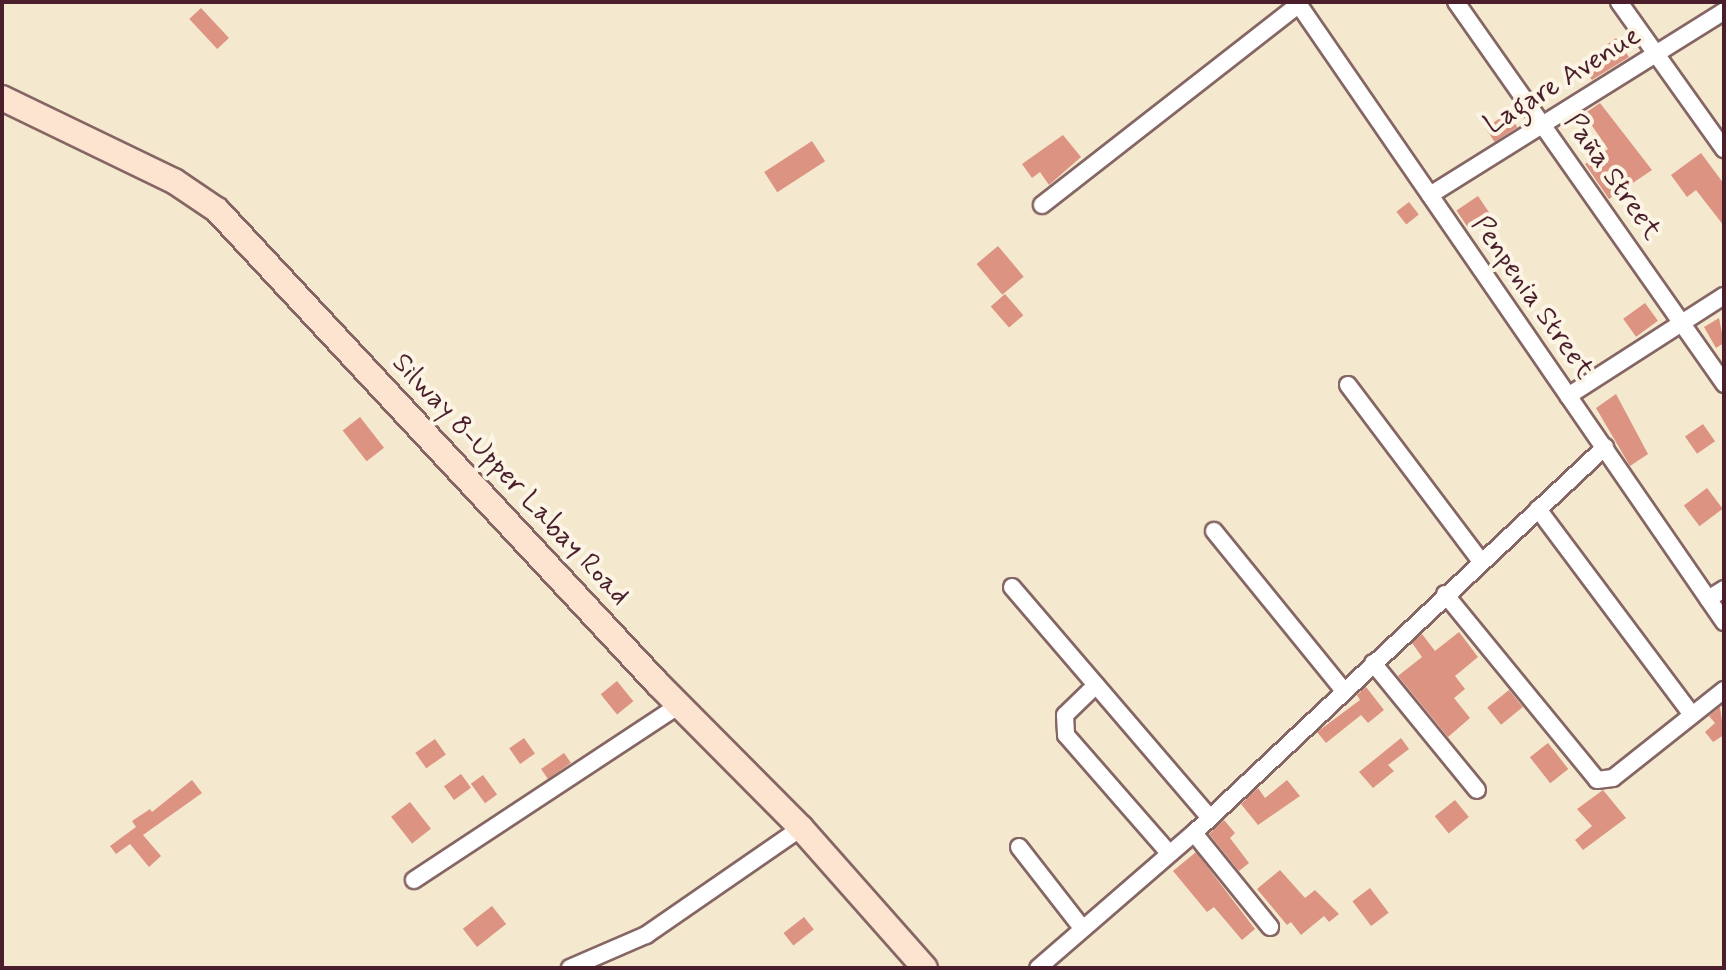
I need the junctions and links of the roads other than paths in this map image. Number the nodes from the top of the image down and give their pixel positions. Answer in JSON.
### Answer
{"nodes":[{"id":1,"x":1456,"y":2,"type":"edge"},
{"id":2,"x":1619,"y":2,"type":"edge"},
{"id":3,"x":1298,"y":3,"type":"edge"},
{"id":4,"x":1724,"y":11,"type":"edge"},
{"id":5,"x":1656,"y":53,"type":"junction"},
{"id":6,"x":2,"y":98,"type":"edge"},
{"id":7,"x":1543,"y":125,"type":"junction"},
{"id":8,"x":1724,"y":149,"type":"edge"},
{"id":9,"x":1430,"y":195,"type":"junction"},
{"id":10,"x":1042,"y":205,"type":"dead end"},
{"id":11,"x":1724,"y":296,"type":"edge"},
{"id":12,"x":1684,"y":322,"type":"junction"},
{"id":13,"x":1724,"y":384,"type":"edge"},
{"id":14,"x":1348,"y":385,"type":"dead end"},
{"id":15,"x":1568,"y":396,"type":"junction"},
{"id":16,"x":1605,"y":447,"type":"junction"},
{"id":17,"x":1538,"y":509,"type":"junction"},
{"id":18,"x":1214,"y":531,"type":"dead end"},
{"id":19,"x":1480,"y":560,"type":"junction"},
{"id":20,"x":1012,"y":587,"type":"dead end"},
{"id":21,"x":1724,"y":589,"type":"edge"},
{"id":22,"x":1445,"y":594,"type":"junction"},
{"id":23,"x":1708,"y":599,"type":"junction"},
{"id":24,"x":1724,"y":622,"type":"edge"},
{"id":25,"x":1373,"y":663,"type":"junction"},
{"id":26,"x":1096,"y":685,"type":"junction"},
{"id":27,"x":1724,"y":690,"type":"edge"},
{"id":28,"x":1344,"y":691,"type":"junction"},
{"id":29,"x":679,"y":705,"type":"junction"},
{"id":30,"x":1692,"y":715,"type":"junction"},
{"id":31,"x":1477,"y":790,"type":"dead end"},
{"id":32,"x":1210,"y":818,"type":"junction"},
{"id":33,"x":801,"y":828,"type":"junction"},
{"id":34,"x":1194,"y":833,"type":"junction"},
{"id":35,"x":1019,"y":847,"type":"dead end"},
{"id":36,"x":1169,"y":853,"type":"junction"},
{"id":37,"x":414,"y":880,"type":"dead end"},
{"id":38,"x":1270,"y":927,"type":"dead end"},
{"id":39,"x":1082,"y":928,"type":"junction"},
{"id":40,"x":570,"y":968,"type":"edge"},
{"id":41,"x":925,"y":968,"type":"edge"},
{"id":42,"x":1038,"y":968,"type":"edge"}],
"edges":[{"from":1,"to":7,"type":"street","name":"Paña Street"},
{"from":2,"to":5,"type":"street"},
{"from":3,"to":9,"type":"street","name":"Penpenia Street"},
{"from":3,"to":10,"type":"street"},
{"from":4,"to":5,"type":"street","name":"Lagare Avenue"},
{"from":5,"to":7,"type":"street","name":"Lagare Avenue"},
{"from":5,"to":8,"type":"street"},
{"from":6,"to":29,"type":"main road","name":"Silway 8-Upper Labay Road"},
{"from":7,"to":9,"type":"street","name":"Lagare Avenue"},
{"from":7,"to":12,"type":"street","name":"Paña Street"},
{"from":9,"to":15,"type":"street","name":"Penpenia Street"},
{"from":11,"to":12,"type":"street"},
{"from":12,"to":13,"type":"street","name":"Paña Street"},
{"from":12,"to":15,"type":"street"},
{"from":14,"to":19,"type":"street"},
{"from":15,"to":16,"type":"street","name":"Penpenia Street"},
{"from":16,"to":17,"type":"street"},
{"from":16,"to":23,"type":"street","name":"Penpenia Street"},
{"from":17,"to":19,"type":"street"},
{"from":17,"to":30,"type":"street"},
{"from":18,"to":28,"type":"street"},
{"from":19,"to":22,"type":"street"},
{"from":20,"to":26,"type":"street"},
{"from":21,"to":23,"type":"street"},
{"from":22,"to":25,"type":"street"},
{"from":22,"to":30,"type":"street"},
{"from":23,"to":24,"type":"street","name":"Penpenia Street"},
{"from":25,"to":28,"type":"street"},
{"from":25,"to":31,"type":"street"},
{"from":26,"to":32,"type":"street"},
{"from":26,"to":36,"type":"street"},
{"from":27,"to":30,"type":"street"},
{"from":28,"to":32,"type":"street"},
{"from":29,"to":33,"type":"main road","name":"Silway 8-Upper Labay Road"},
{"from":29,"to":37,"type":"street"},
{"from":32,"to":34,"type":"street"},
{"from":33,"to":40,"type":"street"},
{"from":33,"to":41,"type":"main road","name":"Silway 8-Upper Labay Road"},
{"from":34,"to":36,"type":"street"},
{"from":34,"to":38,"type":"street"},
{"from":35,"to":39,"type":"street"},
{"from":36,"to":39,"type":"street"},
{"from":39,"to":42,"type":"street"}]}
